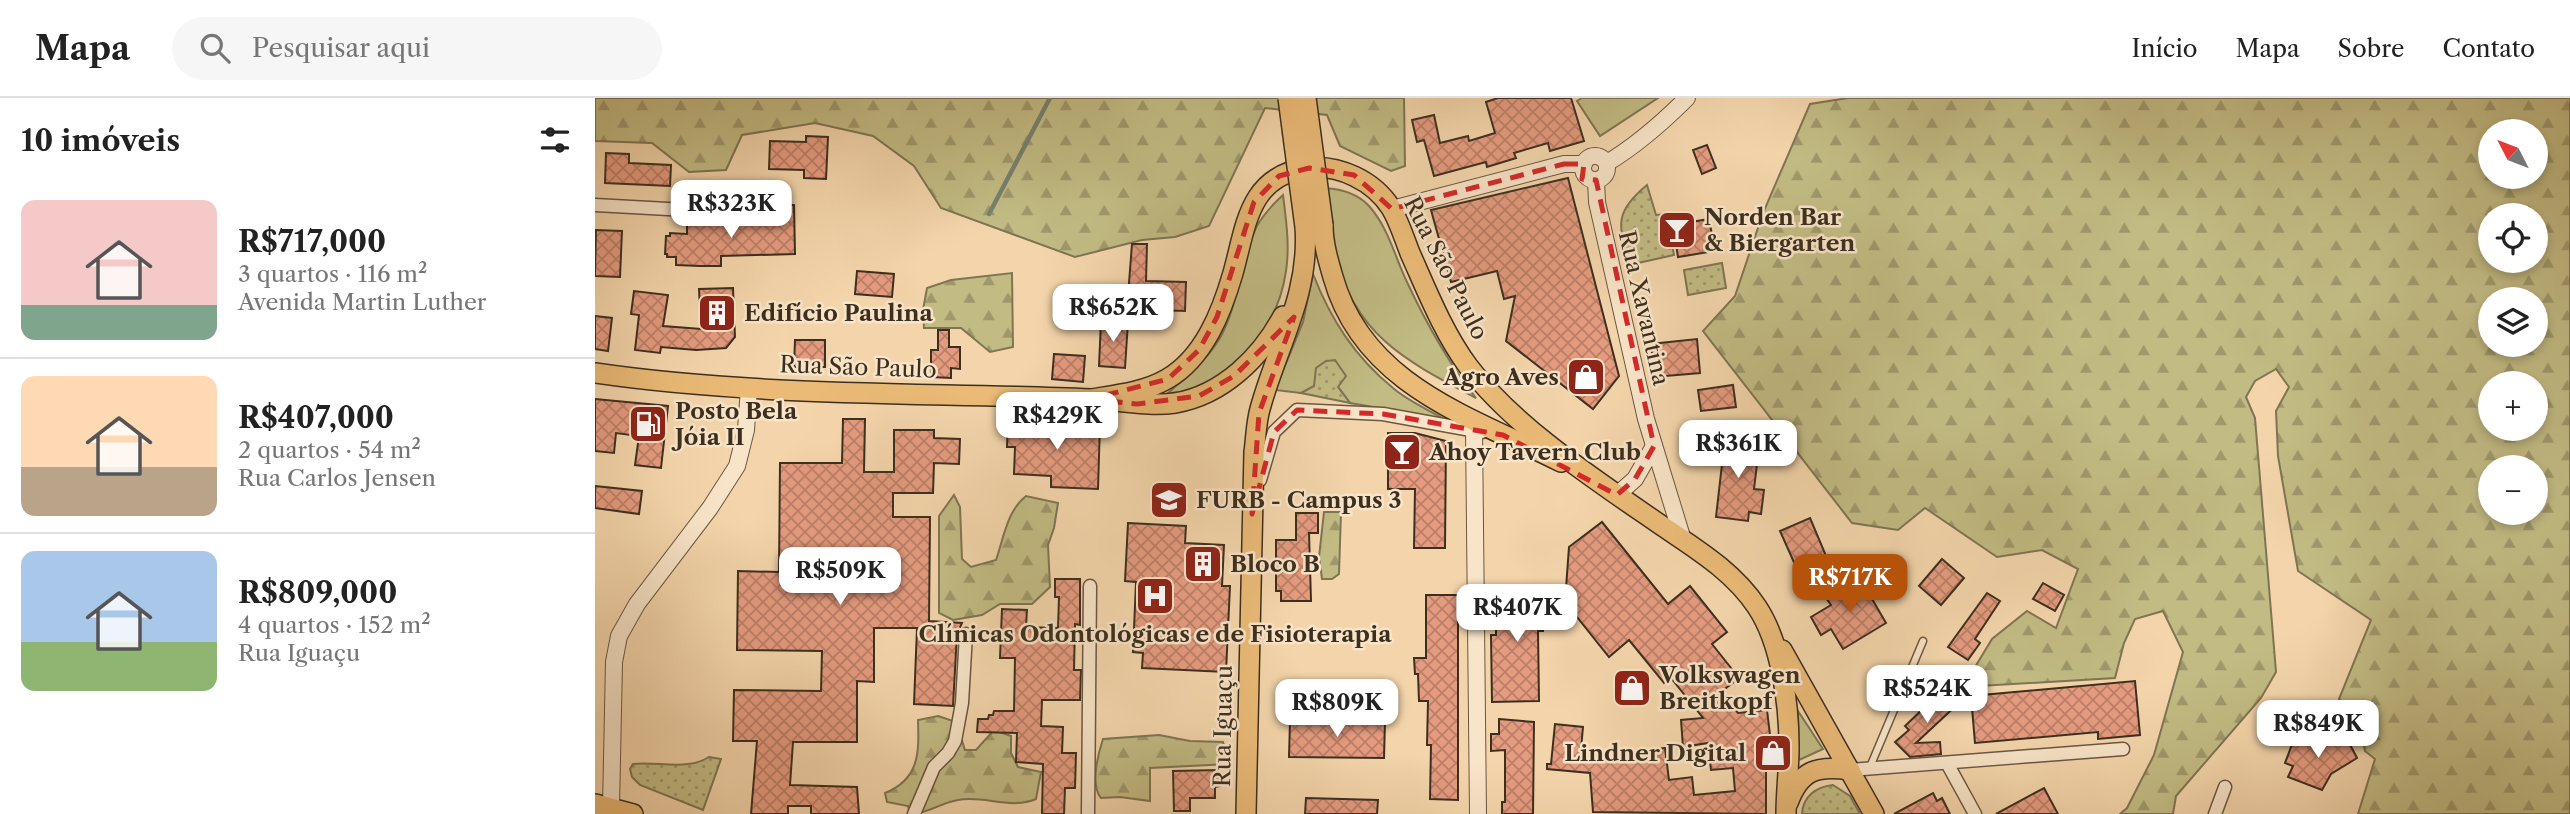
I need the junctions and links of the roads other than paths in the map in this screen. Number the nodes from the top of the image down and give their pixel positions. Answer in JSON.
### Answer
{"nodes":[{"id":1,"x":1288,"y":98,"type":"edge"},
{"id":2,"x":1307,"y":98,"type":"edge"},
{"id":3,"x":1687,"y":98,"type":"edge"},
{"id":4,"x":1607,"y":163,"type":"junction"},
{"id":5,"x":1584,"y":164,"type":"junction"},
{"id":6,"x":1595,"y":180,"type":"junction"},
{"id":7,"x":595,"y":205,"type":"edge"},
{"id":8,"x":1392,"y":209,"type":"junction"},
{"id":9,"x":778,"y":215,"type":"dead end"},
{"id":10,"x":1314,"y":226,"type":"junction"},
{"id":11,"x":1306,"y":264,"type":"junction"},
{"id":12,"x":595,"y":373,"type":"edge"},
{"id":13,"x":749,"y":388,"type":"junction"},
{"id":14,"x":1091,"y":399,"type":"junction"},
{"id":15,"x":1474,"y":430,"type":"junction"},
{"id":16,"x":1503,"y":435,"type":"junction"},
{"id":17,"x":1654,"y":446,"type":"junction"},
{"id":18,"x":1593,"y":479,"type":"junction"},
{"id":19,"x":1616,"y":495,"type":"junction"},
{"id":20,"x":1252,"y":513,"type":"junction"},
{"id":21,"x":1683,"y":540,"type":"junction"},
{"id":22,"x":1090,"y":586,"type":"dead end"},
{"id":23,"x":1769,"y":628,"type":"junction"},
{"id":24,"x":966,"y":634,"type":"dead end"},
{"id":25,"x":1923,"y":641,"type":"dead end"},
{"id":26,"x":2123,"y":749,"type":"dead end"},
{"id":27,"x":1947,"y":763,"type":"junction"},
{"id":28,"x":1859,"y":770,"type":"junction"},
{"id":29,"x":2225,"y":788,"type":"dead end"},
{"id":30,"x":603,"y":805,"type":"edge"},
{"id":31,"x":1786,"y":811,"type":"edge"},
{"id":32,"x":633,"y":814,"type":"edge"},
{"id":33,"x":914,"y":814,"type":"edge"},
{"id":34,"x":1088,"y":814,"type":"edge"},
{"id":35,"x":1246,"y":814,"type":"edge"},
{"id":36,"x":1478,"y":814,"type":"edge"},
{"id":37,"x":1874,"y":814,"type":"edge"},
{"id":38,"x":1975,"y":814,"type":"edge"},
{"id":39,"x":2215,"y":814,"type":"edge"}],
"edges":[{"from":1,"to":10,"type":"main road","bridge":true},
{"from":2,"to":10,"type":"main road","bridge":true},
{"from":3,"to":4,"type":"street"},
{"from":4,"to":5,"type":"street"},
{"from":4,"to":6,"type":"street"},
{"from":5,"to":6,"type":"street"},
{"from":5,"to":8,"type":"street"},
{"from":6,"to":17,"type":"street","name":"Rua Xavantina"},
{"from":7,"to":9,"type":"street"},
{"from":8,"to":14,"type":"main road","name":"Rua São Paulo"},
{"from":8,"to":18,"type":"main road","name":"Rua São Paulo"},
{"from":10,"to":11,"type":"main road"},
{"from":10,"to":16,"type":"main road"},
{"from":11,"to":14,"type":"main road"},
{"from":11,"to":20,"type":"main road","name":"Rua Iguaçu"},
{"from":12,"to":13,"type":"main road","name":"Rua São Paulo"},
{"from":13,"to":14,"type":"main road","name":"Rua São Paulo"},
{"from":13,"to":30,"type":"street"},
{"from":15,"to":16,"type":"street"},
{"from":15,"to":20,"type":"street"},
{"from":15,"to":36,"type":"street"},
{"from":16,"to":18,"type":"main road"},
{"from":17,"to":19,"type":"street"},
{"from":17,"to":21,"type":"street","name":"Rua Xavantina"},
{"from":18,"to":19,"type":"main road","name":"Rua São Paulo"},
{"from":19,"to":21,"type":"main road","name":"Rua São Paulo"},
{"from":20,"to":35,"type":"main road","name":"Rua Iguaçu"},
{"from":21,"to":23,"type":"main road","name":"Rua São Paulo"},
{"from":22,"to":34,"type":"street"},
{"from":23,"to":28,"type":"main road"},
{"from":23,"to":31,"type":"main road","name":"Rua São Paulo"},
{"from":24,"to":33,"type":"street"},
{"from":25,"to":28,"type":"lane"},
{"from":26,"to":27,"type":"street"},
{"from":27,"to":28,"type":"street"},
{"from":27,"to":38,"type":"street"},
{"from":28,"to":31,"type":"main road","name":"Rua São Paulo"},
{"from":28,"to":37,"type":"main road"},
{"from":29,"to":39,"type":"street"},
{"from":30,"to":32,"type":"main road"}]}
